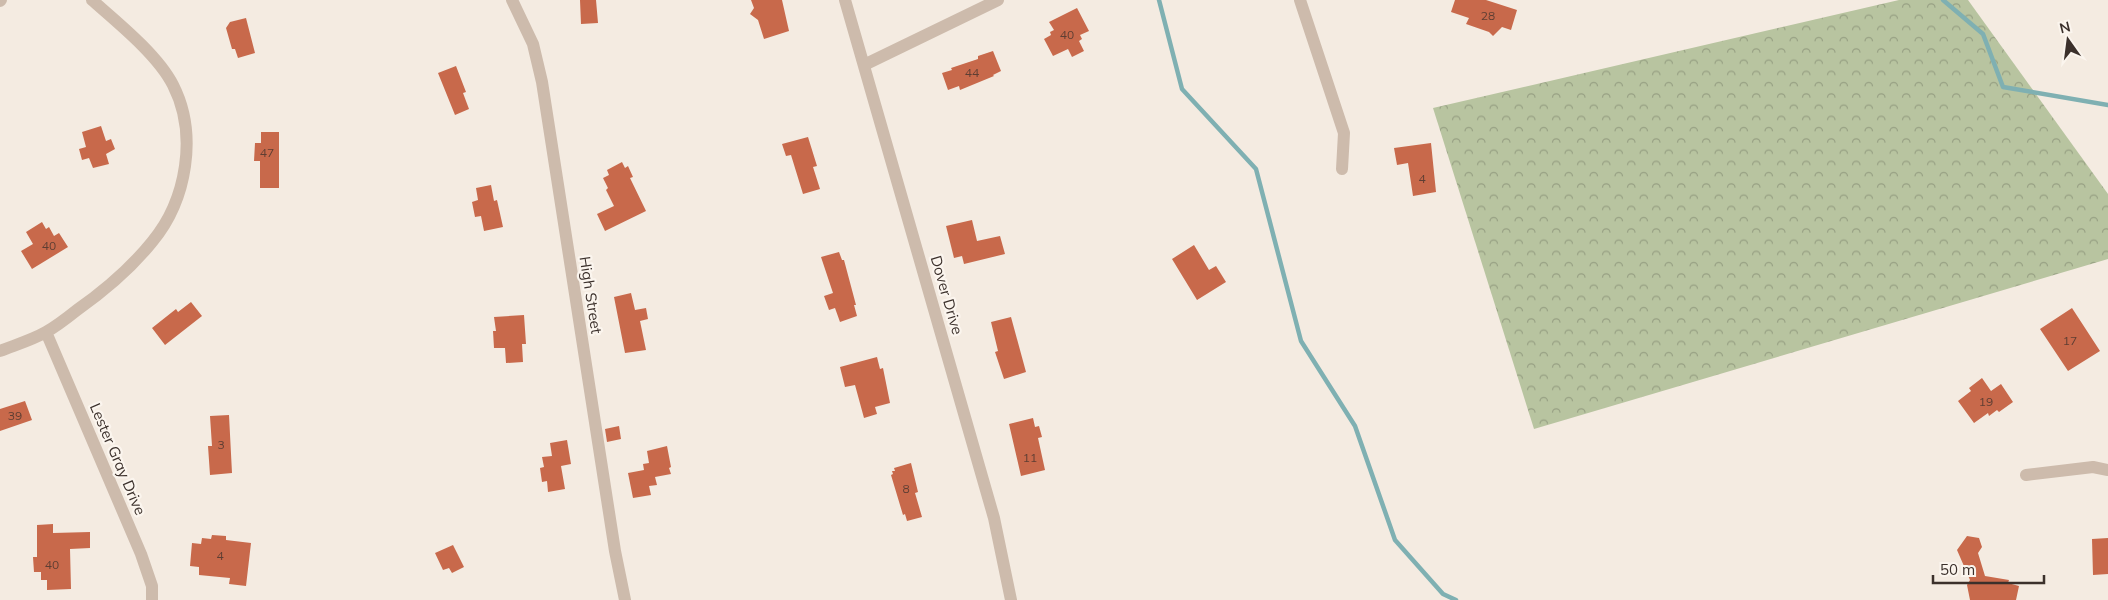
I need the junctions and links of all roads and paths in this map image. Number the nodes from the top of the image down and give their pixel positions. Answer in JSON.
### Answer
{"nodes":[{"id":1,"x":92,"y":0,"type":"edge"},
{"id":2,"x":512,"y":0,"type":"edge"},
{"id":3,"x":845,"y":0,"type":"edge"},
{"id":4,"x":998,"y":0,"type":"edge"},
{"id":5,"x":1300,"y":0,"type":"edge"},
{"id":6,"x":864,"y":64,"type":"junction"},
{"id":7,"x":1342,"y":169,"type":"dead end"},
{"id":8,"x":46,"y":332,"type":"junction"},
{"id":9,"x":0,"y":351,"type":"edge"},
{"id":10,"x":2108,"y":470,"type":"edge"},
{"id":11,"x":2026,"y":475,"type":"dead end"},
{"id":12,"x":152,"y":600,"type":"edge"},
{"id":13,"x":625,"y":600,"type":"edge"},
{"id":14,"x":1011,"y":600,"type":"edge"}],
"edges":[{"from":1,"to":8,"type":"street"},
{"from":2,"to":13,"type":"street","name":"High Street"},
{"from":3,"to":6,"type":"street","name":"Dover Drive"},
{"from":4,"to":6,"type":"street"},
{"from":5,"to":7,"type":"street"},
{"from":6,"to":14,"type":"street","name":"Dover Drive"},
{"from":8,"to":9,"type":"street"},
{"from":8,"to":12,"type":"street","name":"Lester Gray Drive"},
{"from":10,"to":11,"type":"street"}]}
